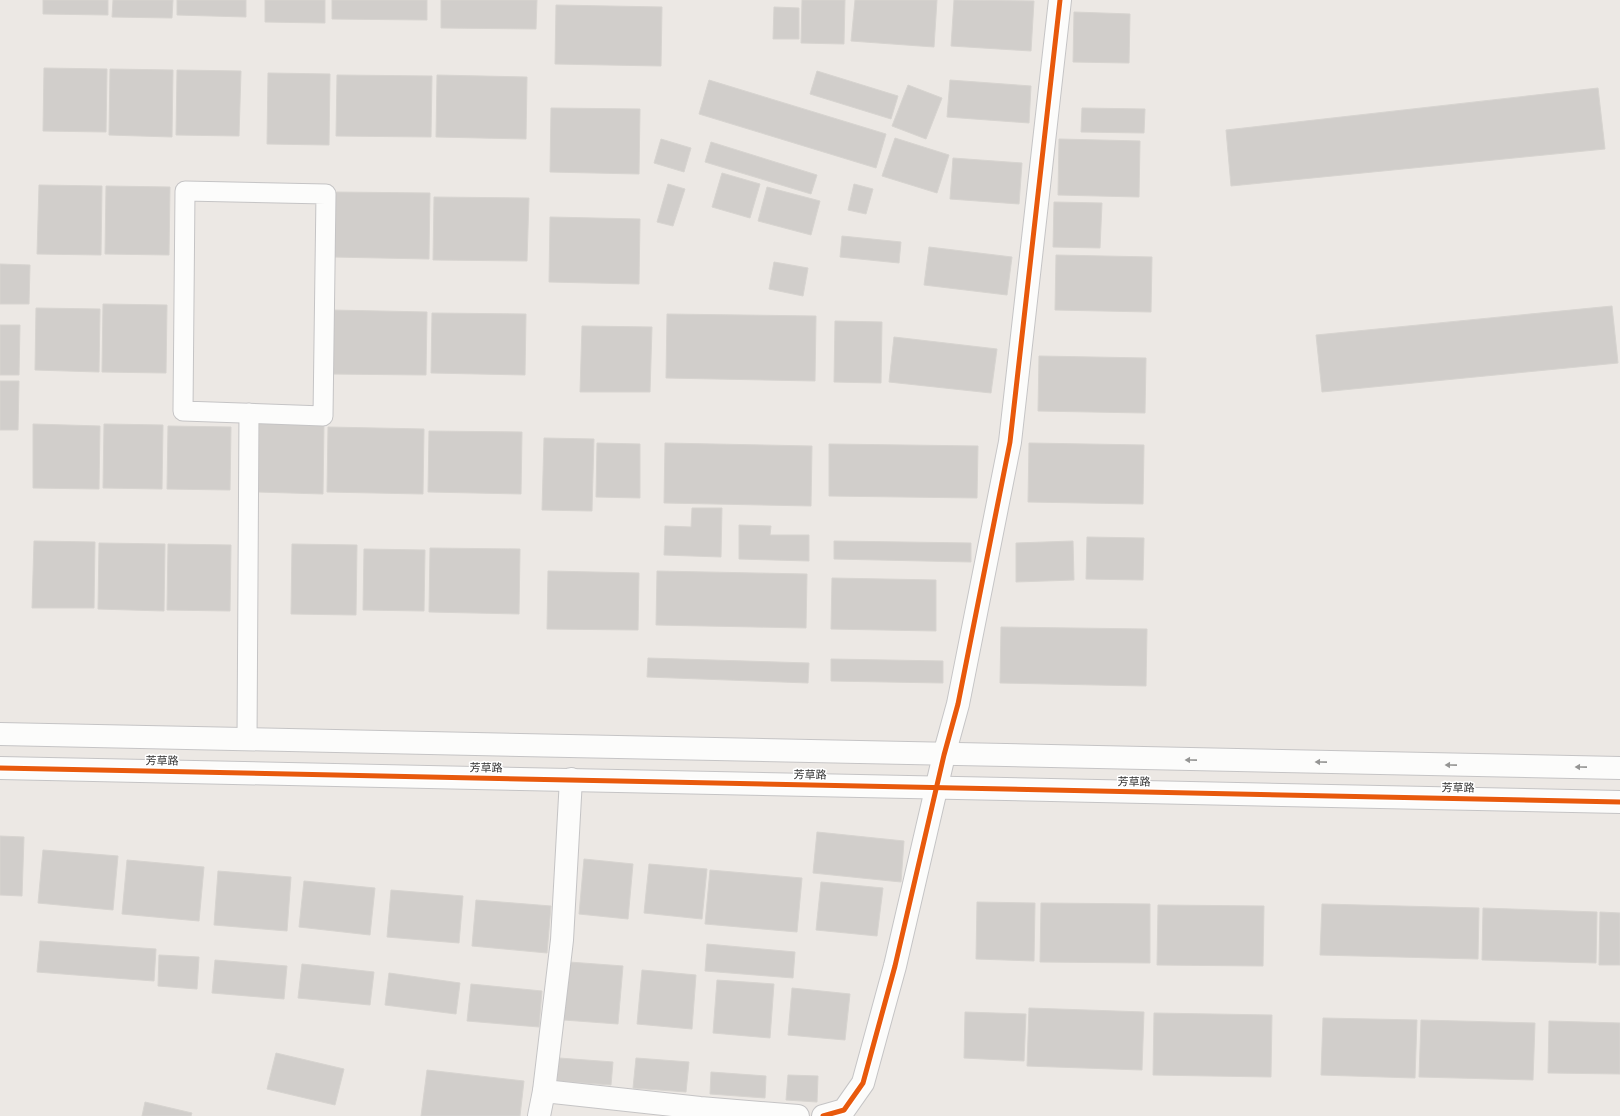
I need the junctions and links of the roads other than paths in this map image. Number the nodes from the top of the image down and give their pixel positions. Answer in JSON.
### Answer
{"nodes":[{"id":1,"x":1060,"y":0,"type":"edge"},
{"id":2,"x":250,"y":413,"type":"junction"},
{"id":3,"x":0,"y":734,"type":"edge"},
{"id":4,"x":247,"y":740,"type":"junction"},
{"id":5,"x":944,"y":755,"type":"junction"},
{"id":6,"x":0,"y":768,"type":"edge"},
{"id":7,"x":1620,"y":768,"type":"edge"},
{"id":8,"x":571,"y":779,"type":"junction"},
{"id":9,"x":937,"y":787,"type":"junction"},
{"id":10,"x":1620,"y":802,"type":"edge"},
{"id":11,"x":544,"y":1091,"type":"junction"},
{"id":12,"x":539,"y":1116,"type":"edge"},
{"id":13,"x":798,"y":1116,"type":"edge"},
{"id":14,"x":822,"y":1116,"type":"edge"}],
"edges":[{"from":1,"to":5,"type":"street"},
{"from":2,"to":2,"type":"lane"},
{"from":2,"to":4,"type":"lane"},
{"from":3,"to":4,"type":"street","name":"芳草路"},
{"from":4,"to":5,"type":"street","name":"芳草路"},
{"from":7,"to":5,"type":"street","name":"芳草路","one_way":true},
{"from":5,"to":9,"type":"street"},
{"from":6,"to":8,"type":"street","name":"芳草路"},
{"from":8,"to":9,"type":"street","name":"芳草路"},
{"from":8,"to":11,"type":"street"},
{"from":9,"to":10,"type":"street","name":"芳草路"},
{"from":9,"to":14,"type":"street"},
{"from":11,"to":12,"type":"street"},
{"from":11,"to":13,"type":"street"}]}
